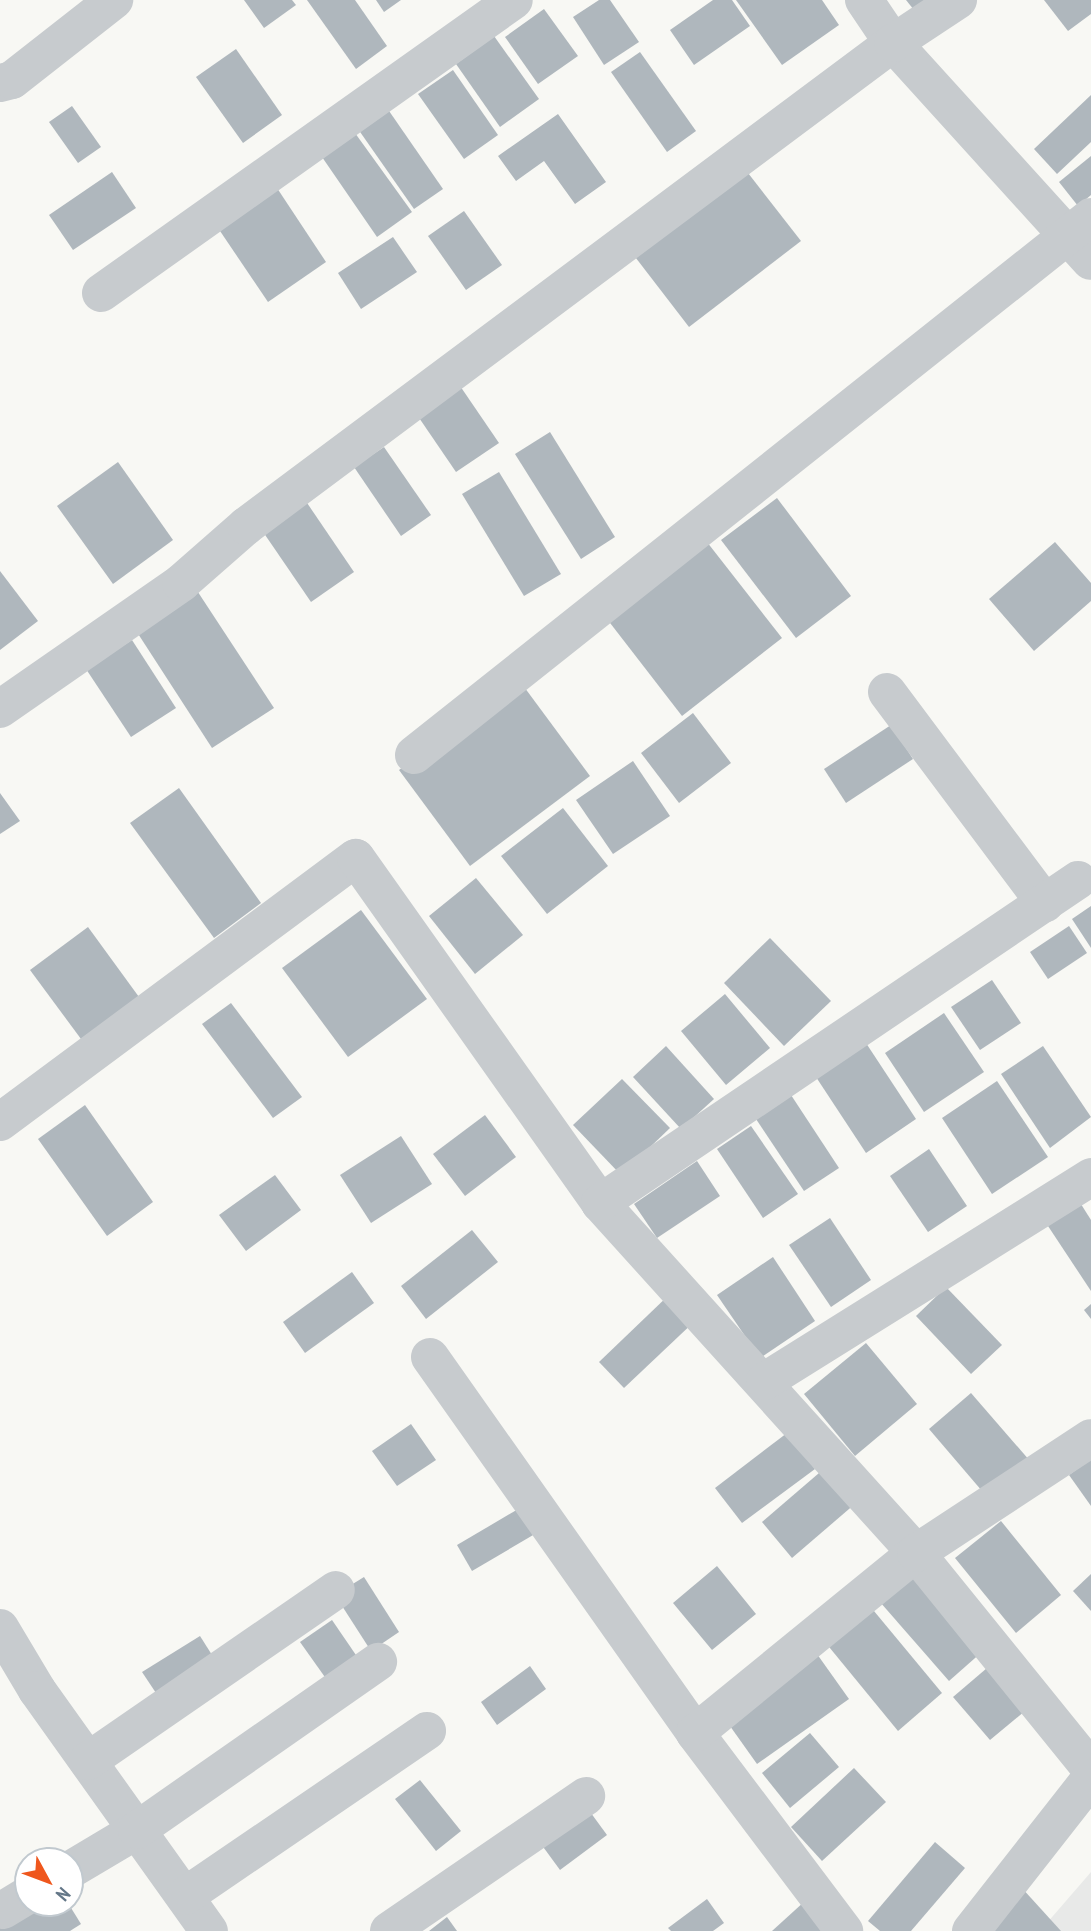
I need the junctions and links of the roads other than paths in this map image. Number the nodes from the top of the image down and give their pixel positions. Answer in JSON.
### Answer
{"nodes":[{"id":1,"x":114,"y":0,"type":"edge"},
{"id":2,"x":514,"y":0,"type":"edge"},
{"id":3,"x":864,"y":0,"type":"edge"},
{"id":4,"x":958,"y":0,"type":"edge"},
{"id":5,"x":894,"y":43,"type":"junction"},
{"id":6,"x":0,"y":83,"type":"edge"},
{"id":7,"x":1083,"y":238,"type":"edge"},
{"id":8,"x":101,"y":293,"type":"dead end"},
{"id":9,"x":887,"y":692,"type":"dead end"},
{"id":10,"x":0,"y":709,"type":"edge"},
{"id":11,"x":414,"y":755,"type":"dead end"},
{"id":12,"x":1078,"y":880,"type":"dead end"},
{"id":13,"x":1045,"y":903,"type":"junction"},
{"id":14,"x":0,"y":1122,"type":"edge"},
{"id":15,"x":1091,"y":1177,"type":"edge"},
{"id":16,"x":600,"y":1203,"type":"junction"},
{"id":17,"x":430,"y":1357,"type":"dead end"},
{"id":18,"x":765,"y":1381,"type":"junction"},
{"id":19,"x":1091,"y":1438,"type":"edge"},
{"id":20,"x":916,"y":1553,"type":"junction"},
{"id":21,"x":336,"y":1590,"type":"dead end"},
{"id":22,"x":0,"y":1628,"type":"edge"},
{"id":23,"x":378,"y":1662,"type":"dead end"},
{"id":24,"x":427,"y":1731,"type":"dead end"},
{"id":25,"x":695,"y":1732,"type":"junction"},
{"id":26,"x":89,"y":1761,"type":"junction"},
{"id":27,"x":1091,"y":1769,"type":"edge"},
{"id":28,"x":1091,"y":1778,"type":"edge"},
{"id":29,"x":586,"y":1796,"type":"dead end"},
{"id":30,"x":137,"y":1830,"type":"junction"},
{"id":31,"x":84,"y":1862,"type":"edge"},
{"id":32,"x":194,"y":1919,"type":"edge"},
{"id":33,"x":389,"y":1931,"type":"edge"},
{"id":34,"x":844,"y":1931,"type":"edge"},
{"id":35,"x":971,"y":1931,"type":"edge"}],
"edges":[{"from":1,"to":6,"type":"street"},
{"from":2,"to":8,"type":"street"},
{"from":3,"to":5,"type":"street"},
{"from":4,"to":5,"type":"street"},
{"from":5,"to":7,"type":"street"},
{"from":5,"to":10,"type":"street"},
{"from":7,"to":11,"type":"street"},
{"from":9,"to":13,"type":"street"},
{"from":12,"to":13,"type":"street"},
{"from":13,"to":16,"type":"street"},
{"from":14,"to":16,"type":"street"},
{"from":15,"to":18,"type":"street"},
{"from":16,"to":18,"type":"street"},
{"from":17,"to":25,"type":"street"},
{"from":18,"to":20,"type":"street"},
{"from":19,"to":20,"type":"street"},
{"from":20,"to":25,"type":"street"},
{"from":20,"to":27,"type":"street"},
{"from":21,"to":26,"type":"street"},
{"from":22,"to":26,"type":"street"},
{"from":23,"to":30,"type":"street"},
{"from":24,"to":32,"type":"street"},
{"from":25,"to":34,"type":"street"},
{"from":26,"to":30,"type":"street"},
{"from":28,"to":35,"type":"street"},
{"from":29,"to":33,"type":"street"},
{"from":30,"to":31,"type":"street"},
{"from":30,"to":32,"type":"street"}]}
